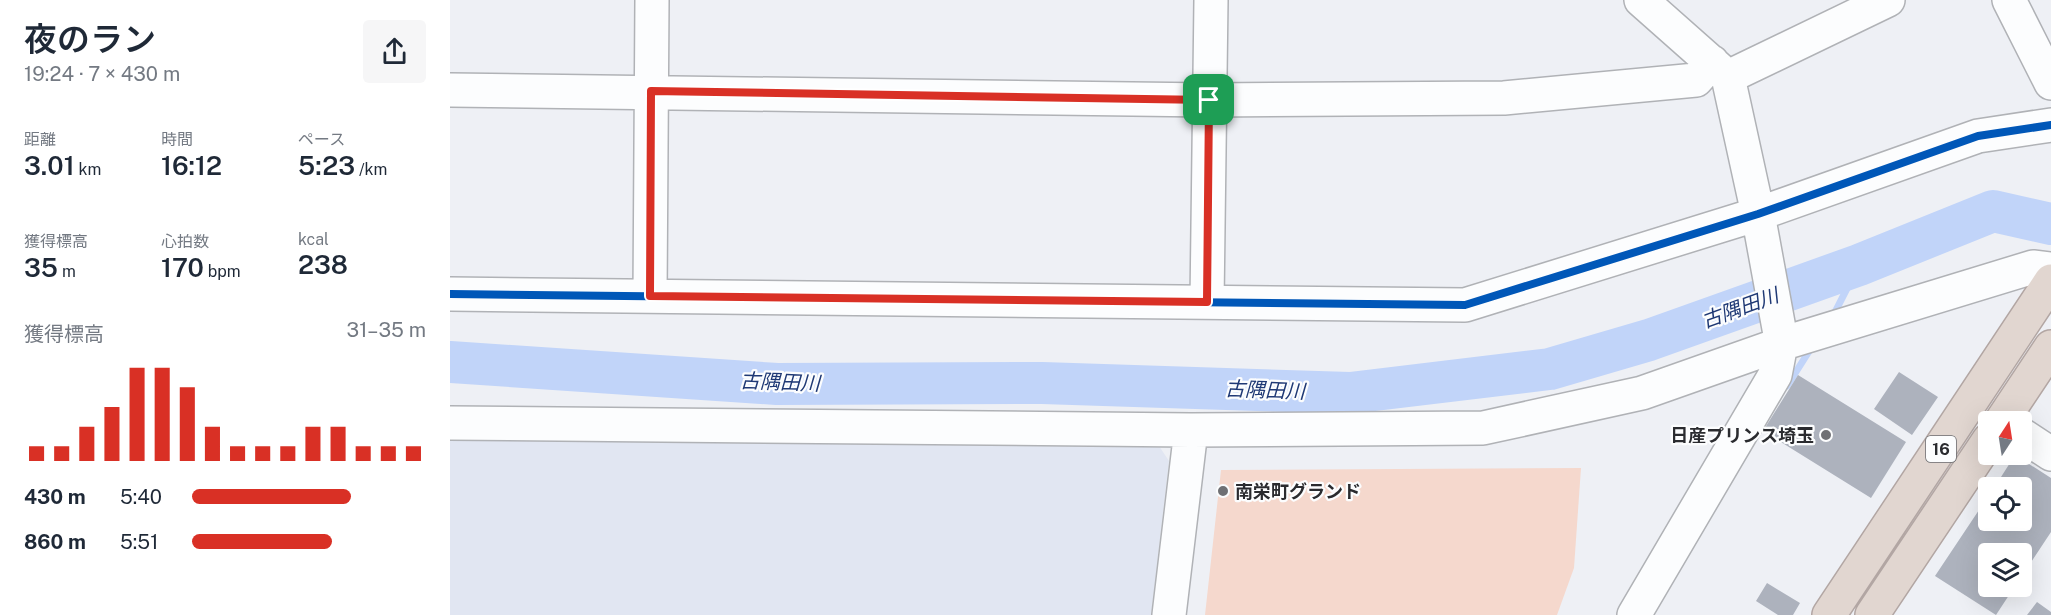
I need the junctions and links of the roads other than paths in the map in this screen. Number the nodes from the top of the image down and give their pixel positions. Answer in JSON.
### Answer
{"nodes":[{"id":1,"x":652,"y":0,"type":"edge"},
{"id":2,"x":1210,"y":0,"type":"edge"},
{"id":3,"x":1641,"y":0,"type":"edge"},
{"id":4,"x":1888,"y":0,"type":"edge"},
{"id":5,"x":2009,"y":0,"type":"edge"},
{"id":6,"x":1720,"y":69,"type":"junction"},
{"id":7,"x":2051,"y":82,"type":"edge"},
{"id":8,"x":450,"y":90,"type":"edge"},
{"id":9,"x":651,"y":91,"type":"junction"},
{"id":10,"x":1209,"y":100,"type":"junction"},
{"id":11,"x":2051,"y":126,"type":"edge"},
{"id":12,"x":1758,"y":214,"type":"junction"},
{"id":13,"x":2051,"y":269,"type":"edge"},
{"id":14,"x":2051,"y":281,"type":"edge"},
{"id":15,"x":450,"y":294,"type":"edge"},
{"id":16,"x":650,"y":296,"type":"junction"},
{"id":17,"x":1207,"y":302,"type":"junction"},
{"id":18,"x":1780,"y":339,"type":"junction"},
{"id":19,"x":2051,"y":347,"type":"edge"},
{"id":20,"x":2008,"y":411,"type":"edge"},
{"id":21,"x":450,"y":423,"type":"edge"},
{"id":22,"x":1191,"y":430,"type":"junction"},
{"id":23,"x":2032,"y":442,"type":"edge"},
{"id":24,"x":2051,"y":454,"type":"edge"},
{"id":25,"x":1978,"y":456,"type":"edge"},
{"id":26,"x":1169,"y":615,"type":"edge"},
{"id":27,"x":1634,"y":615,"type":"edge"},
{"id":28,"x":1829,"y":615,"type":"edge"},
{"id":29,"x":1872,"y":615,"type":"edge"}],
"edges":[{"from":1,"to":9,"type":"street"},
{"from":2,"to":10,"type":"street"},
{"from":3,"to":6,"type":"street"},
{"from":4,"to":6,"type":"street"},
{"from":5,"to":7,"type":"street"},
{"from":6,"to":10,"type":"street"},
{"from":6,"to":12,"type":"street"},
{"from":8,"to":9,"type":"street"},
{"from":9,"to":10,"type":"street"},
{"from":9,"to":16,"type":"street"},
{"from":10,"to":17,"type":"street"},
{"from":11,"to":12,"type":"street"},
{"from":12,"to":17,"type":"street"},
{"from":12,"to":18,"type":"street"},
{"from":13,"to":18,"type":"street"},
{"from":14,"to":28,"type":"highway","number":"16"},
{"from":15,"to":16,"type":"street"},
{"from":16,"to":17,"type":"street"},
{"from":18,"to":22,"type":"street"},
{"from":18,"to":27,"type":"street"},
{"from":19,"to":20,"type":"highway"},
{"from":21,"to":22,"type":"street"},
{"from":22,"to":26,"type":"street"},
{"from":23,"to":24,"type":"street"},
{"from":25,"to":29,"type":"highway","number":"16"}]}
